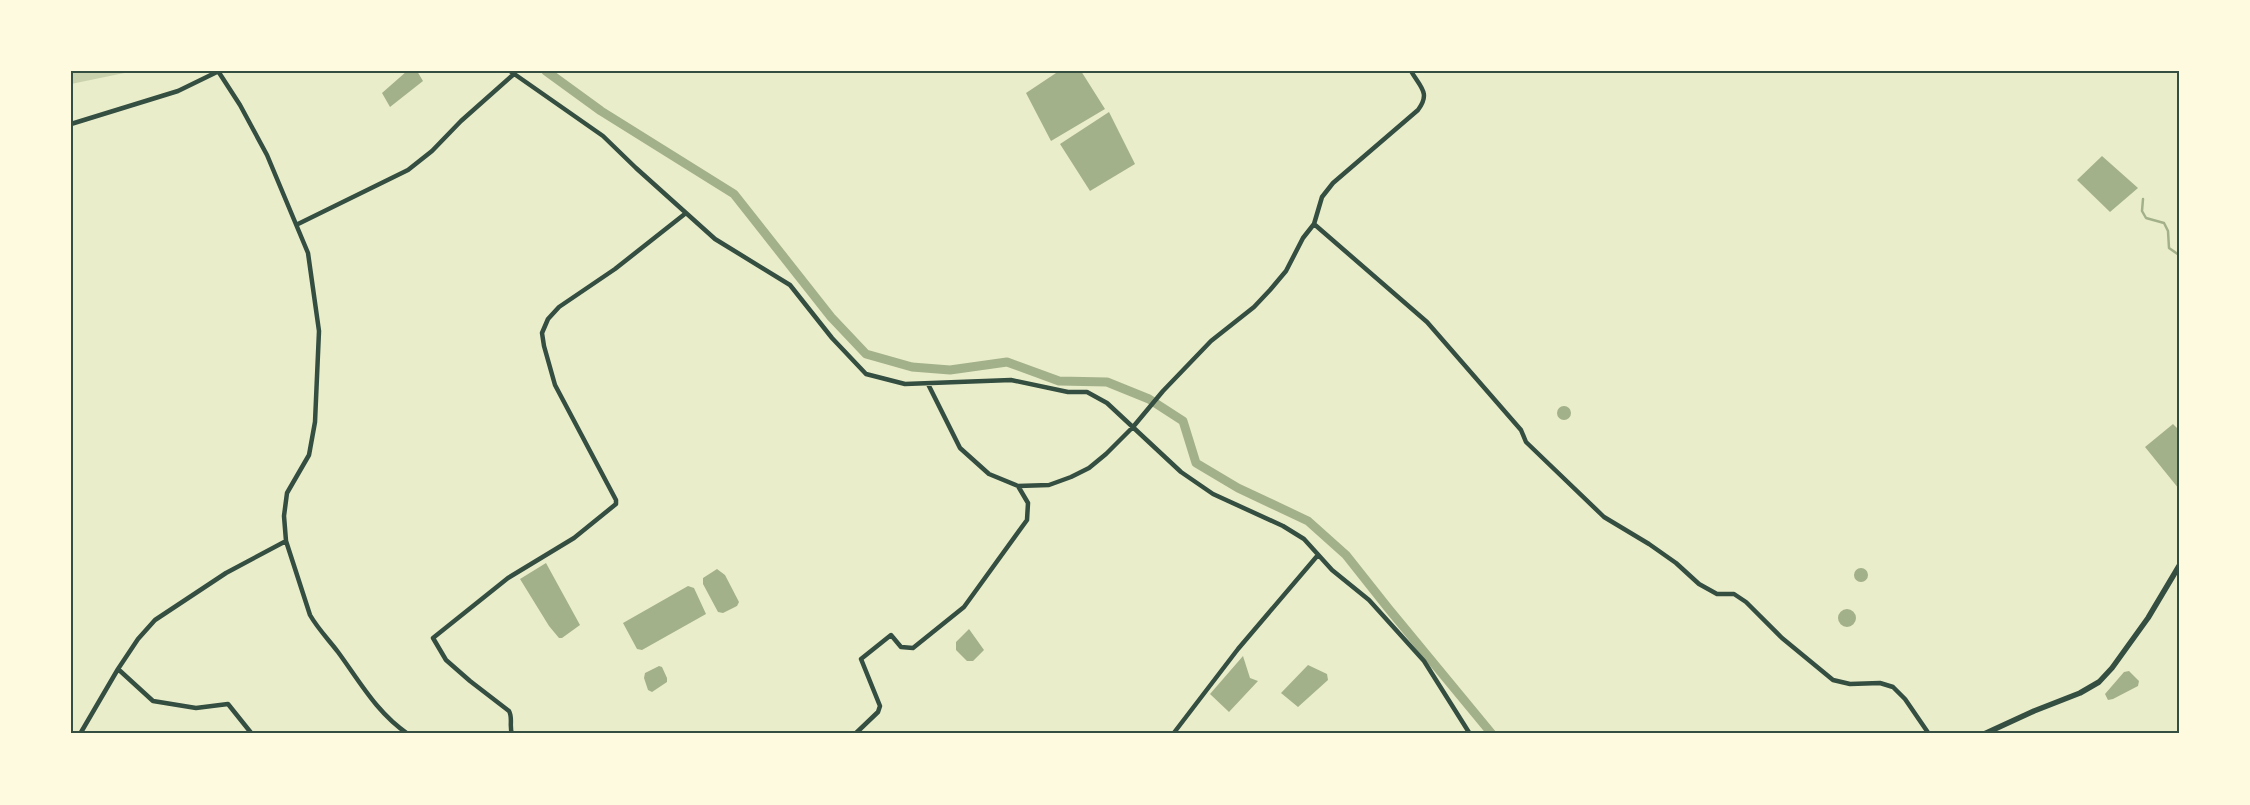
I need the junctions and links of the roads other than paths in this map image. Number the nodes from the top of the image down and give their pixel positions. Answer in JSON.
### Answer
{"nodes":[{"id":1,"x":1411,"y":71,"type":"edge"},
{"id":2,"x":218,"y":72,"type":"edge"},
{"id":3,"x":512,"y":73,"type":"edge"},
{"id":4,"x":71,"y":124,"type":"edge"},
{"id":5,"x":686,"y":213,"type":"junction"},
{"id":6,"x":298,"y":224,"type":"junction"},
{"id":7,"x":1314,"y":224,"type":"junction"},
{"id":8,"x":928,"y":384,"type":"junction"},
{"id":9,"x":1133,"y":427,"type":"junction"},
{"id":10,"x":1018,"y":486,"type":"junction"},
{"id":11,"x":286,"y":541,"type":"junction"},
{"id":12,"x":1318,"y":555,"type":"junction"},
{"id":13,"x":2178,"y":569,"type":"edge"},
{"id":14,"x":118,"y":669,"type":"junction"},
{"id":15,"x":80,"y":734,"type":"edge"},
{"id":16,"x":252,"y":734,"type":"edge"},
{"id":17,"x":408,"y":734,"type":"edge"},
{"id":18,"x":512,"y":734,"type":"edge"},
{"id":19,"x":855,"y":734,"type":"edge"},
{"id":20,"x":1173,"y":734,"type":"edge"},
{"id":21,"x":1470,"y":734,"type":"edge"},
{"id":22,"x":1929,"y":734,"type":"edge"},
{"id":23,"x":1984,"y":734,"type":"edge"}],
"edges":[{"from":1,"to":7,"type":"street"},
{"from":2,"to":4,"type":"street"},
{"from":2,"to":6,"type":"street"},
{"from":3,"to":5,"type":"street"},
{"from":3,"to":6,"type":"street"},
{"from":5,"to":8,"type":"street"},
{"from":5,"to":18,"type":"street"},
{"from":6,"to":11,"type":"street"},
{"from":7,"to":9,"type":"street"},
{"from":7,"to":22,"type":"street"},
{"from":8,"to":9,"type":"street"},
{"from":8,"to":10,"type":"street"},
{"from":9,"to":10,"type":"street"},
{"from":9,"to":12,"type":"street"},
{"from":10,"to":19,"type":"street"},
{"from":11,"to":14,"type":"street"},
{"from":11,"to":17,"type":"street"},
{"from":12,"to":20,"type":"street"},
{"from":12,"to":21,"type":"street"},
{"from":13,"to":23,"type":"street"},
{"from":14,"to":15,"type":"street"},
{"from":14,"to":16,"type":"street"}]}
